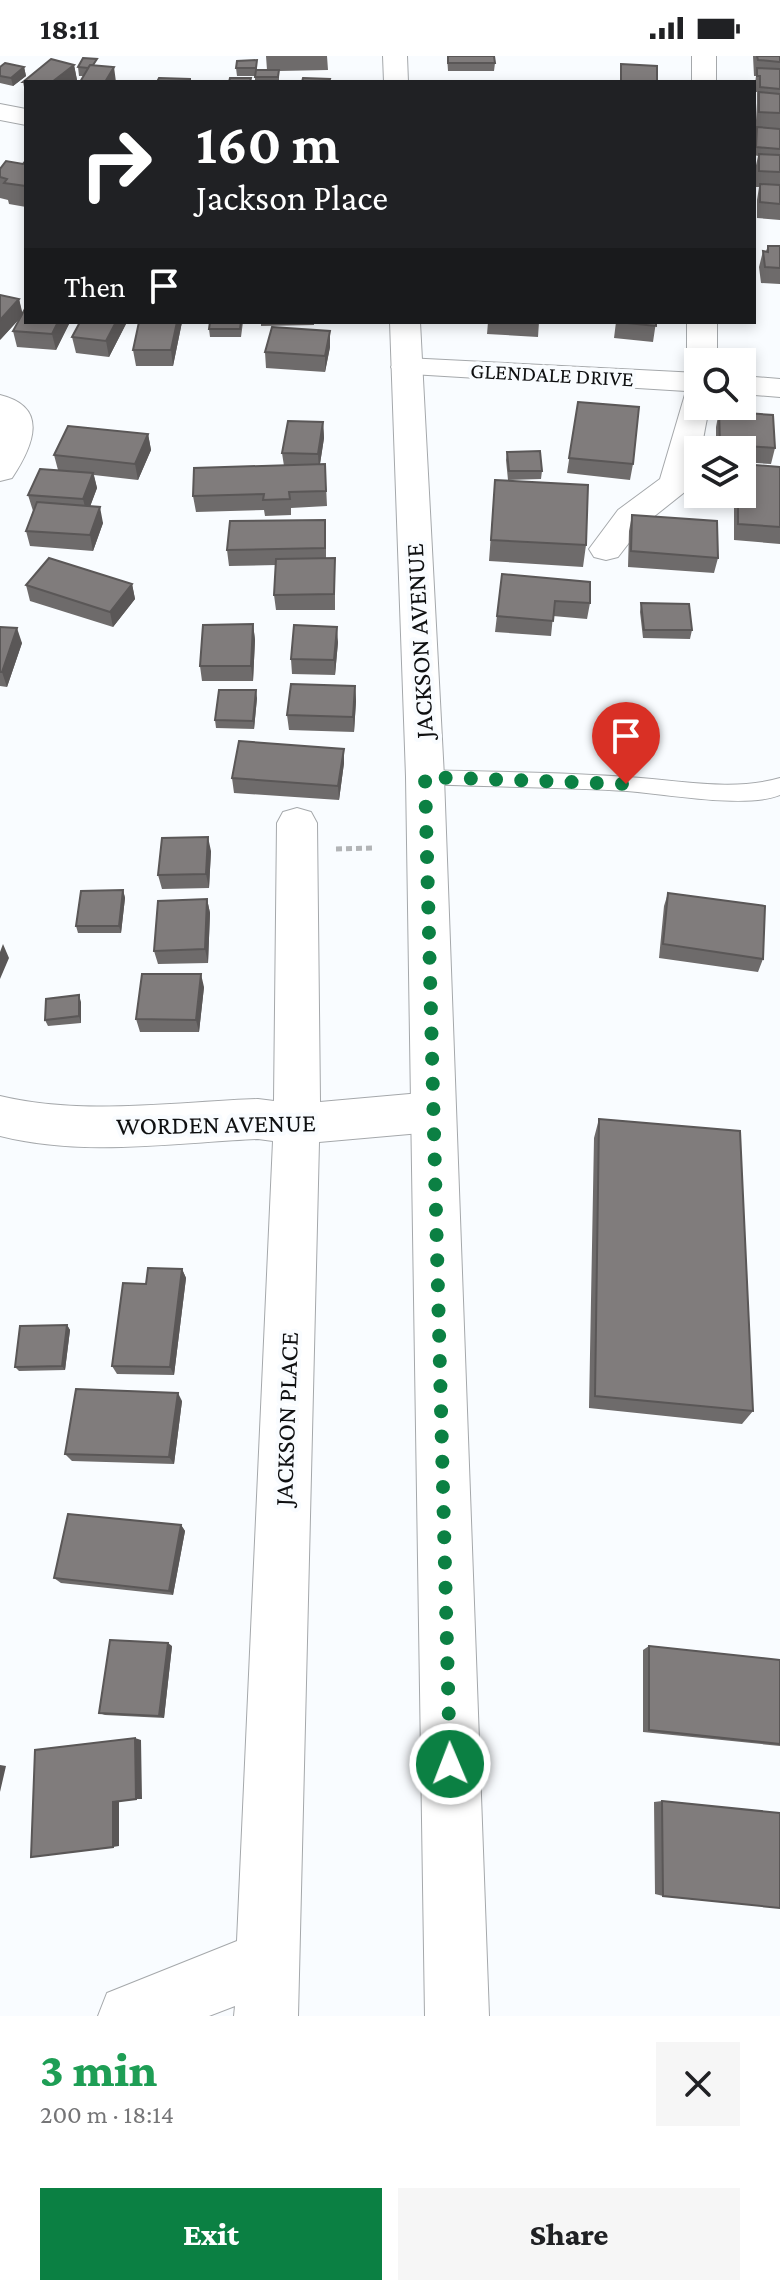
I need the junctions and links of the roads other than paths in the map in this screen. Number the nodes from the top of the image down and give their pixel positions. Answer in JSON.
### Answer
{"nodes":[{"id":1,"x":395,"y":56,"type":"edge"},
{"id":2,"x":704,"y":56,"type":"edge"},
{"id":3,"x":396,"y":80,"type":"edge"},
{"id":4,"x":704,"y":80,"type":"edge"},
{"id":5,"x":0,"y":112,"type":"edge"},
{"id":6,"x":24,"y":117,"type":"edge"},
{"id":7,"x":405,"y":324,"type":"edge"},
{"id":8,"x":702,"y":324,"type":"edge"},
{"id":9,"x":702,"y":348,"type":"edge"},
{"id":10,"x":406,"y":367,"type":"junction"},
{"id":11,"x":684,"y":381,"type":"edge"},
{"id":12,"x":756,"y":386,"type":"edge"},
{"id":13,"x":780,"y":388,"type":"edge"},
{"id":14,"x":0,"y":404,"type":"edge"},
{"id":15,"x":691,"y":420,"type":"edge"},
{"id":16,"x":0,"y":471,"type":"edge"},
{"id":17,"x":606,"y":549,"type":"dead end"},
{"id":18,"x":425,"y":777,"type":"junction"},
{"id":19,"x":780,"y":785,"type":"edge"},
{"id":20,"x":310,"y":836,"type":"road end"},
{"id":21,"x":432,"y":1112,"type":"junction"},
{"id":22,"x":0,"y":1116,"type":"edge"},
{"id":23,"x":297,"y":1124,"type":"junction"},
{"id":24,"x":266,"y":1988,"type":"edge"},
{"id":25,"x":130,"y":2016,"type":"edge"},
{"id":26,"x":457,"y":2016,"type":"edge"}],
"edges":[{"from":1,"to":3,"type":"street"},
{"from":2,"to":4,"type":"street"},
{"from":5,"to":6,"type":"street"},
{"from":7,"to":10,"type":"street","name":"JACKSON AVENUE"},
{"from":8,"to":9,"type":"street"},
{"from":10,"to":11,"type":"street","name":"GLENDALE DRIVE"},
{"from":10,"to":18,"type":"street","name":"JACKSON AVENUE"},
{"from":12,"to":13,"type":"street"},
{"from":14,"to":16,"type":"street"},
{"from":15,"to":17,"type":"street"},
{"from":18,"to":19,"type":"lane"},
{"from":18,"to":21,"type":"street","name":"JACKSON AVENUE"},
{"from":20,"to":23,"type":"street","name":"JACKSON PLACE"},
{"from":21,"to":23,"type":"street","name":"WORDEN AVENUE"},
{"from":21,"to":26,"type":"street","name":"JACKSON AVENUE"},
{"from":22,"to":23,"type":"street","name":"WORDEN AVENUE"},
{"from":23,"to":24,"type":"street","name":"JACKSON PLACE"},
{"from":24,"to":25,"type":"street"}]}
